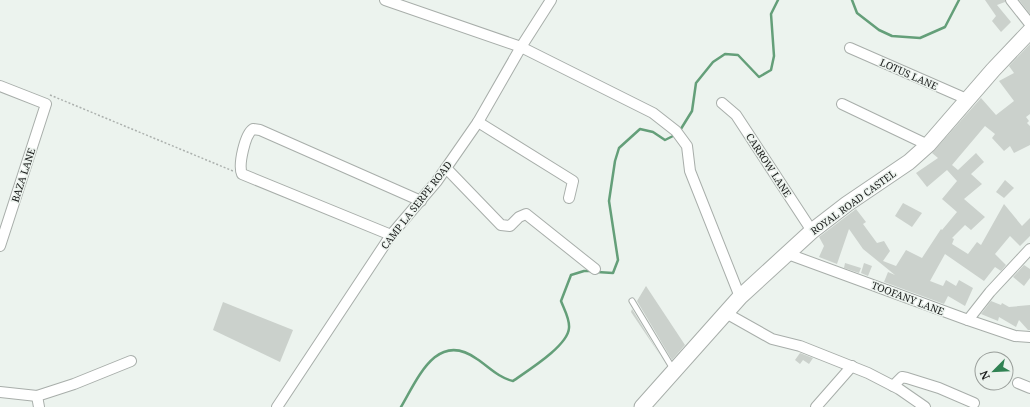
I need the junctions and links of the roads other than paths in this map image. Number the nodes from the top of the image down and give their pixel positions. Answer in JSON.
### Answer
{"nodes":[{"id":1,"x":385,"y":0,"type":"edge"},
{"id":2,"x":551,"y":0,"type":"edge"},
{"id":3,"x":1011,"y":0,"type":"edge"},
{"id":4,"x":1030,"y":24,"type":"edge"},
{"id":5,"x":1030,"y":31,"type":"edge"},
{"id":6,"x":521,"y":47,"type":"junction"},
{"id":7,"x":850,"y":48,"type":"dead end"},
{"id":8,"x":0,"y":86,"type":"edge"},
{"id":9,"x":969,"y":100,"type":"junction"},
{"id":10,"x":722,"y":103,"type":"dead end"},
{"id":11,"x":842,"y":104,"type":"dead end"},
{"id":12,"x":478,"y":122,"type":"junction"},
{"id":13,"x":928,"y":145,"type":"junction"},
{"id":14,"x":446,"y":168,"type":"junction"},
{"id":15,"x":569,"y":198,"type":"dead end"},
{"id":16,"x":421,"y":201,"type":"junction"},
{"id":17,"x":812,"y":231,"type":"junction"},
{"id":18,"x":391,"y":235,"type":"junction"},
{"id":19,"x":0,"y":246,"type":"edge"},
{"id":20,"x":1030,"y":249,"type":"edge"},
{"id":21,"x":788,"y":254,"type":"junction"},
{"id":22,"x":595,"y":269,"type":"dead end"},
{"id":23,"x":740,"y":297,"type":"junction"},
{"id":24,"x":632,"y":301,"type":"dead end"},
{"id":25,"x":724,"y":312,"type":"junction"},
{"id":26,"x":968,"y":320,"type":"junction"},
{"id":27,"x":1030,"y":337,"type":"edge"},
{"id":28,"x":131,"y":361,"type":"dead end"},
{"id":29,"x":852,"y":366,"type":"junction"},
{"id":30,"x":674,"y":370,"type":"junction"},
{"id":31,"x":1018,"y":382,"type":"dead end"},
{"id":32,"x":893,"y":386,"type":"junction"},
{"id":33,"x":1030,"y":388,"type":"edge"},
{"id":34,"x":0,"y":392,"type":"edge"},
{"id":35,"x":37,"y":396,"type":"junction"},
{"id":36,"x":974,"y":403,"type":"dead end"},
{"id":37,"x":39,"y":407,"type":"edge"},
{"id":38,"x":277,"y":407,"type":"edge"},
{"id":39,"x":642,"y":407,"type":"edge"},
{"id":40,"x":816,"y":407,"type":"edge"},
{"id":41,"x":925,"y":407,"type":"edge"}],
"edges":[{"from":1,"to":6,"type":"street"},
{"from":2,"to":6,"type":"street","name":"CAMP LA SERPE ROAD"},
{"from":3,"to":4,"type":"street"},
{"from":5,"to":9,"type":"main road","name":"ROYAL ROAD CASTEL"},
{"from":6,"to":12,"type":"street","name":"CAMP LA SERPE ROAD"},
{"from":6,"to":23,"type":"street"},
{"from":7,"to":9,"type":"street","name":"LOTUS LANE"},
{"from":8,"to":19,"type":"street","name":"BAZA LANE"},
{"from":9,"to":13,"type":"main road","name":"ROYAL ROAD CASTEL"},
{"from":10,"to":17,"type":"street","name":"CARROW LANE"},
{"from":11,"to":13,"type":"street"},
{"from":12,"to":14,"type":"street","name":"CAMP LA SERPE ROAD"},
{"from":12,"to":15,"type":"street"},
{"from":13,"to":17,"type":"main road","name":"ROYAL ROAD CASTEL"},
{"from":14,"to":16,"type":"street","name":"CAMP LA SERPE ROAD"},
{"from":14,"to":22,"type":"street"},
{"from":16,"to":18,"type":"street","name":"CAMP LA SERPE ROAD"},
{"from":16,"to":18,"type":"street"},
{"from":17,"to":21,"type":"main road","name":"ROYAL ROAD CASTEL"},
{"from":18,"to":38,"type":"street","name":"CAMP LA SERPE ROAD"},
{"from":20,"to":26,"type":"street"},
{"from":21,"to":23,"type":"main road","name":"ROYAL ROAD CASTEL"},
{"from":21,"to":26,"type":"street","name":"TOOFANY LANE"},
{"from":23,"to":25,"type":"main road","name":"ROYAL ROAD CASTEL"},
{"from":24,"to":30,"type":"lane"},
{"from":25,"to":29,"type":"street"},
{"from":25,"to":30,"type":"main road","name":"ROYAL ROAD CASTEL"},
{"from":26,"to":27,"type":"street","name":"TOOFANY LANE"},
{"from":28,"to":35,"type":"street"},
{"from":29,"to":32,"type":"street"},
{"from":29,"to":40,"type":"street"},
{"from":30,"to":39,"type":"main road","name":"ROYAL ROAD CASTEL"},
{"from":31,"to":33,"type":"street"},
{"from":32,"to":36,"type":"street"},
{"from":32,"to":41,"type":"street"},
{"from":34,"to":35,"type":"street"},
{"from":35,"to":37,"type":"street"}]}
